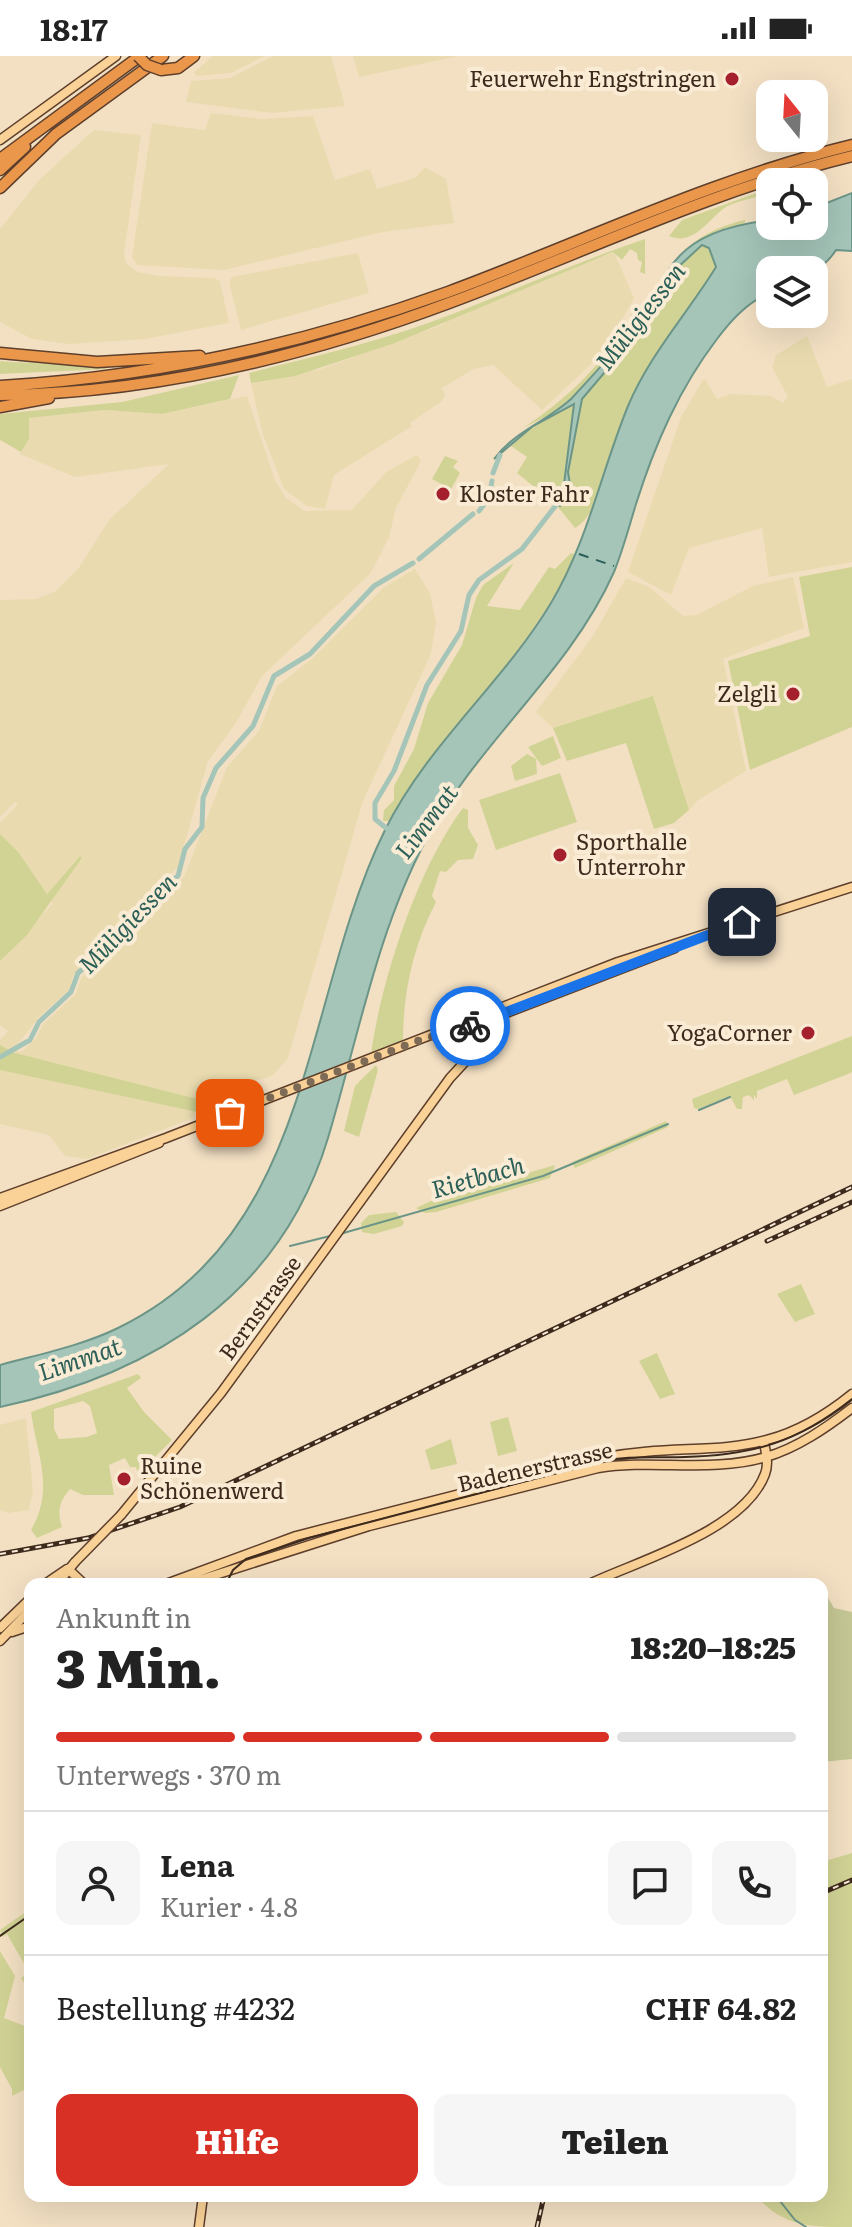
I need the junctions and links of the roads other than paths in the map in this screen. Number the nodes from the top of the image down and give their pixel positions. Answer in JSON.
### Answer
{"nodes":[{"id":1,"x":116,"y":56,"type":"edge"},
{"id":2,"x":139,"y":56,"type":"edge"},
{"id":3,"x":163,"y":56,"type":"edge"},
{"id":4,"x":194,"y":56,"type":"edge"},
{"id":5,"x":77,"y":102,"type":"junction"},
{"id":6,"x":0,"y":140,"type":"edge"},
{"id":7,"x":852,"y":145,"type":"edge"},
{"id":8,"x":852,"y":156,"type":"edge"},
{"id":9,"x":0,"y":159,"type":"edge"},
{"id":10,"x":0,"y":170,"type":"edge"},
{"id":11,"x":0,"y":188,"type":"edge"},
{"id":12,"x":678,"y":206,"type":"junction"},
{"id":13,"x":0,"y":351,"type":"edge"},
{"id":14,"x":246,"y":351,"type":"junction"},
{"id":15,"x":119,"y":385,"type":"junction"},
{"id":16,"x":0,"y":386,"type":"edge"},
{"id":17,"x":0,"y":396,"type":"edge"},
{"id":18,"x":0,"y":407,"type":"edge"},
{"id":19,"x":852,"y":887,"type":"edge"},
{"id":20,"x":681,"y":944,"type":"junction"},
{"id":21,"x":502,"y":1015,"type":"junction"},
{"id":22,"x":472,"y":1022,"type":"junction"},
{"id":23,"x":440,"y":1033,"type":"junction"},
{"id":24,"x":472,"y":1050,"type":"junction"},
{"id":25,"x":166,"y":1138,"type":"junction"},
{"id":26,"x":0,"y":1198,"type":"edge"},
{"id":27,"x":0,"y":1206,"type":"edge"},
{"id":28,"x":852,"y":1394,"type":"edge"},
{"id":29,"x":852,"y":1408,"type":"edge"},
{"id":30,"x":764,"y":1443,"type":"junction"},
{"id":31,"x":632,"y":1452,"type":"junction"},
{"id":32,"x":767,"y":1457,"type":"junction"},
{"id":33,"x":633,"y":1464,"type":"junction"},
{"id":34,"x":434,"y":1500,"type":"junction"},
{"id":35,"x":437,"y":1511,"type":"junction"},
{"id":36,"x":68,"y":1569,"type":"junction"},
{"id":37,"x":224,"y":1569,"type":"junction"},
{"id":38,"x":54,"y":1578,"type":"edge"},
{"id":39,"x":61,"y":1578,"type":"edge"},
{"id":40,"x":78,"y":1578,"type":"edge"},
{"id":41,"x":189,"y":1578,"type":"edge"},
{"id":42,"x":202,"y":1578,"type":"edge"},
{"id":43,"x":602,"y":1578,"type":"edge"},
{"id":44,"x":24,"y":1618,"type":"edge"},
{"id":45,"x":24,"y":1618,"type":"edge"},
{"id":46,"x":1,"y":1635,"type":"edge"},
{"id":47,"x":202,"y":2202,"type":"edge"},
{"id":48,"x":199,"y":2227,"type":"edge"}],
"edges":[{"from":1,"to":6,"type":"main road"},
{"from":2,"to":4,"type":"highway","bridge":true},
{"from":2,"to":5,"type":"highway"},
{"from":3,"to":11,"type":"highway"},
{"from":5,"to":9,"type":"highway"},
{"from":5,"to":10,"type":"highway"},
{"from":7,"to":12,"type":"highway"},
{"from":8,"to":12,"type":"highway"},
{"from":12,"to":14,"type":"highway"},
{"from":12,"to":15,"type":"highway"},
{"from":13,"to":14,"type":"highway"},
{"from":14,"to":16,"type":"highway"},
{"from":15,"to":17,"type":"highway"},
{"from":15,"to":18,"type":"highway"},
{"from":19,"to":20,"type":"main road"},
{"from":20,"to":21,"type":"main road"},
{"from":20,"to":22,"type":"main road"},
{"from":21,"to":22,"type":"main road"},
{"from":21,"to":24,"type":"main road","name":"Bernstrasse"},
{"from":22,"to":23,"type":"main road"},
{"from":22,"to":24,"type":"main road"},
{"from":23,"to":24,"type":"main road"},
{"from":23,"to":25,"type":"main road"},
{"from":24,"to":36,"type":"main road","name":"Bernstrasse","bridge":true},
{"from":25,"to":26,"type":"main road"},
{"from":25,"to":27,"type":"main road"},
{"from":28,"to":30,"type":"main road","name":"Badenerstrasse"},
{"from":29,"to":32,"type":"main road","name":"Badenerstrasse"},
{"from":30,"to":31,"type":"main road","name":"Badenerstrasse"},
{"from":30,"to":32,"type":"main road"},
{"from":31,"to":33,"type":"main road"},
{"from":31,"to":34,"type":"main road","name":"Badenerstrasse"},
{"from":32,"to":33,"type":"main road","name":"Badenerstrasse"},
{"from":32,"to":43,"type":"main road"},
{"from":33,"to":35,"type":"main road","name":"Badenerstrasse"},
{"from":34,"to":35,"type":"main road"},
{"from":34,"to":37,"type":"main road","name":"Badenerstrasse"},
{"from":35,"to":37,"type":"main road","name":"Badenerstrasse"},
{"from":36,"to":38,"type":"main road","name":"Bernstrasse"},
{"from":36,"to":39,"type":"main road","name":"Bernstrasse"},
{"from":36,"to":40,"type":"main road"},
{"from":37,"to":41,"type":"main road"},
{"from":37,"to":42,"type":"main road"},
{"from":44,"to":46,"type":"main road"},
{"from":45,"to":46,"type":"main road"},
{"from":47,"to":48,"type":"main road"}]}
